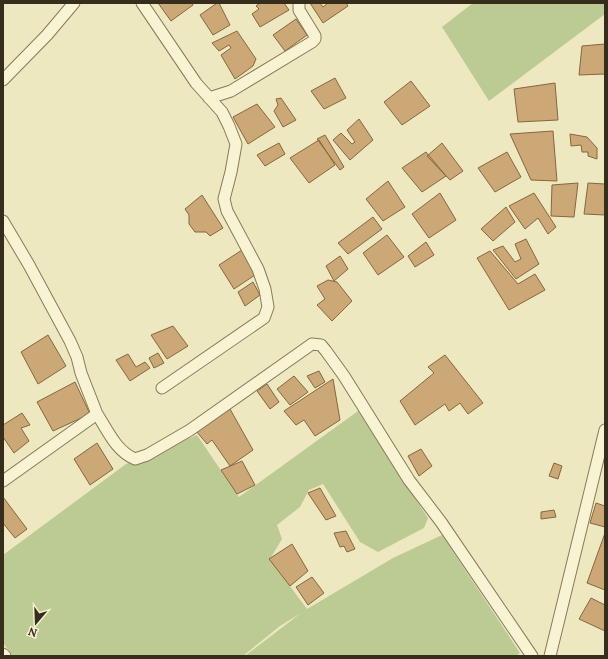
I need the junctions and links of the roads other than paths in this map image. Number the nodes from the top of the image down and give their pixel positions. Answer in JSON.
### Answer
{"nodes":[{"id":1,"x":74,"y":3,"type":"edge"},
{"id":2,"x":142,"y":3,"type":"edge"},
{"id":3,"x":299,"y":3,"type":"edge"},
{"id":4,"x":3,"y":80,"type":"edge"},
{"id":5,"x":210,"y":98,"type":"junction"},
{"id":6,"x":3,"y":221,"type":"edge"},
{"id":7,"x":162,"y":388,"type":"dead end"},
{"id":8,"x":97,"y":414,"type":"junction"},
{"id":9,"x":605,"y":430,"type":"edge"},
{"id":10,"x":3,"y":481,"type":"edge"},
{"id":11,"x":550,"y":655,"type":"edge"},
{"id":12,"x":532,"y":656,"type":"edge"},
{"id":13,"x":537,"y":656,"type":"edge"}],
"edges":[{"from":1,"to":4,"type":"street"},
{"from":2,"to":5,"type":"street"},
{"from":3,"to":5,"type":"street"},
{"from":5,"to":7,"type":"street"},
{"from":6,"to":8,"type":"street"},
{"from":8,"to":10,"type":"street"},
{"from":8,"to":12,"type":"street"},
{"from":9,"to":11,"type":"street"},
{"from":11,"to":13,"type":"street"}]}
